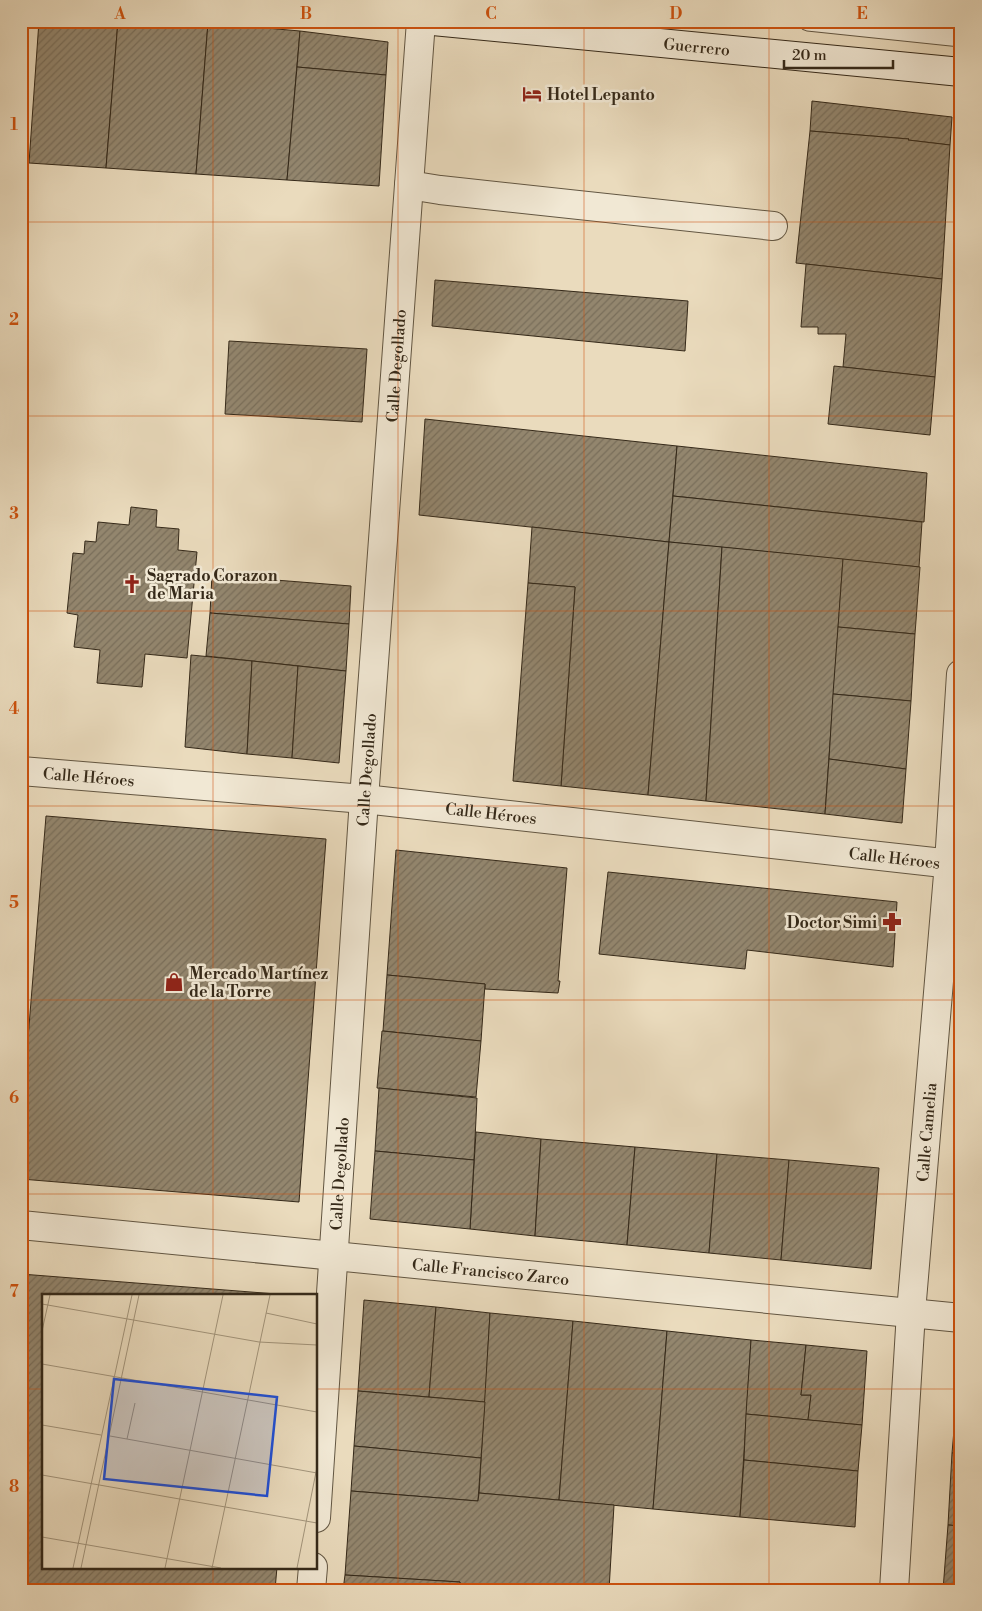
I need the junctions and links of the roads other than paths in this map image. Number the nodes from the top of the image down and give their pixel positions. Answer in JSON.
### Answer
{"nodes":[{"id":1,"x":421,"y":21,"type":"edge"},
{"id":2,"x":433,"y":21,"type":"edge"},
{"id":3,"x":808,"y":21,"type":"edge"},
{"id":4,"x":961,"y":37,"type":"edge"},
{"id":5,"x":961,"y":72,"type":"edge"},
{"id":6,"x":409,"y":185,"type":"junction"},
{"id":7,"x":773,"y":226,"type":"dead end"},
{"id":8,"x":961,"y":674,"type":"edge"},
{"id":9,"x":21,"y":771,"type":"edge"},
{"id":10,"x":364,"y":799,"type":"junction"},
{"id":11,"x":955,"y":864,"type":"edge"},
{"id":12,"x":21,"y":1225,"type":"edge"},
{"id":13,"x":334,"y":1257,"type":"junction"},
{"id":14,"x":911,"y":1312,"type":"junction"},
{"id":15,"x":961,"y":1318,"type":"edge"},
{"id":16,"x":318,"y":1489,"type":"edge"},
{"id":17,"x":313,"y":1568,"type":"edge"},
{"id":18,"x":311,"y":1590,"type":"edge"},
{"id":19,"x":894,"y":1590,"type":"edge"}],
"edges":[{"from":1,"to":6,"type":"street","name":"Calle Degollado"},
{"from":2,"to":5,"type":"street","name":"Guerrero"},
{"from":3,"to":4,"type":"lane"},
{"from":6,"to":7,"type":"street"},
{"from":6,"to":10,"type":"street","name":"Calle Degollado"},
{"from":8,"to":11,"type":"street","name":"Calle Camelia"},
{"from":9,"to":10,"type":"street","name":"Calle Héroes"},
{"from":10,"to":11,"type":"street","name":"Calle Héroes"},
{"from":10,"to":13,"type":"street","name":"Calle Degollado"},
{"from":11,"to":14,"type":"street","name":"Calle Camelia"},
{"from":12,"to":13,"type":"street","name":"Calle Francisco Zarco"},
{"from":13,"to":14,"type":"street","name":"Calle Francisco Zarco"},
{"from":13,"to":16,"type":"street","name":"Calle Degollado"},
{"from":14,"to":15,"type":"street","name":"Calle Francisco Zarco"},
{"from":14,"to":19,"type":"street","name":"Calle Camelia"},
{"from":17,"to":18,"type":"street"}]}
